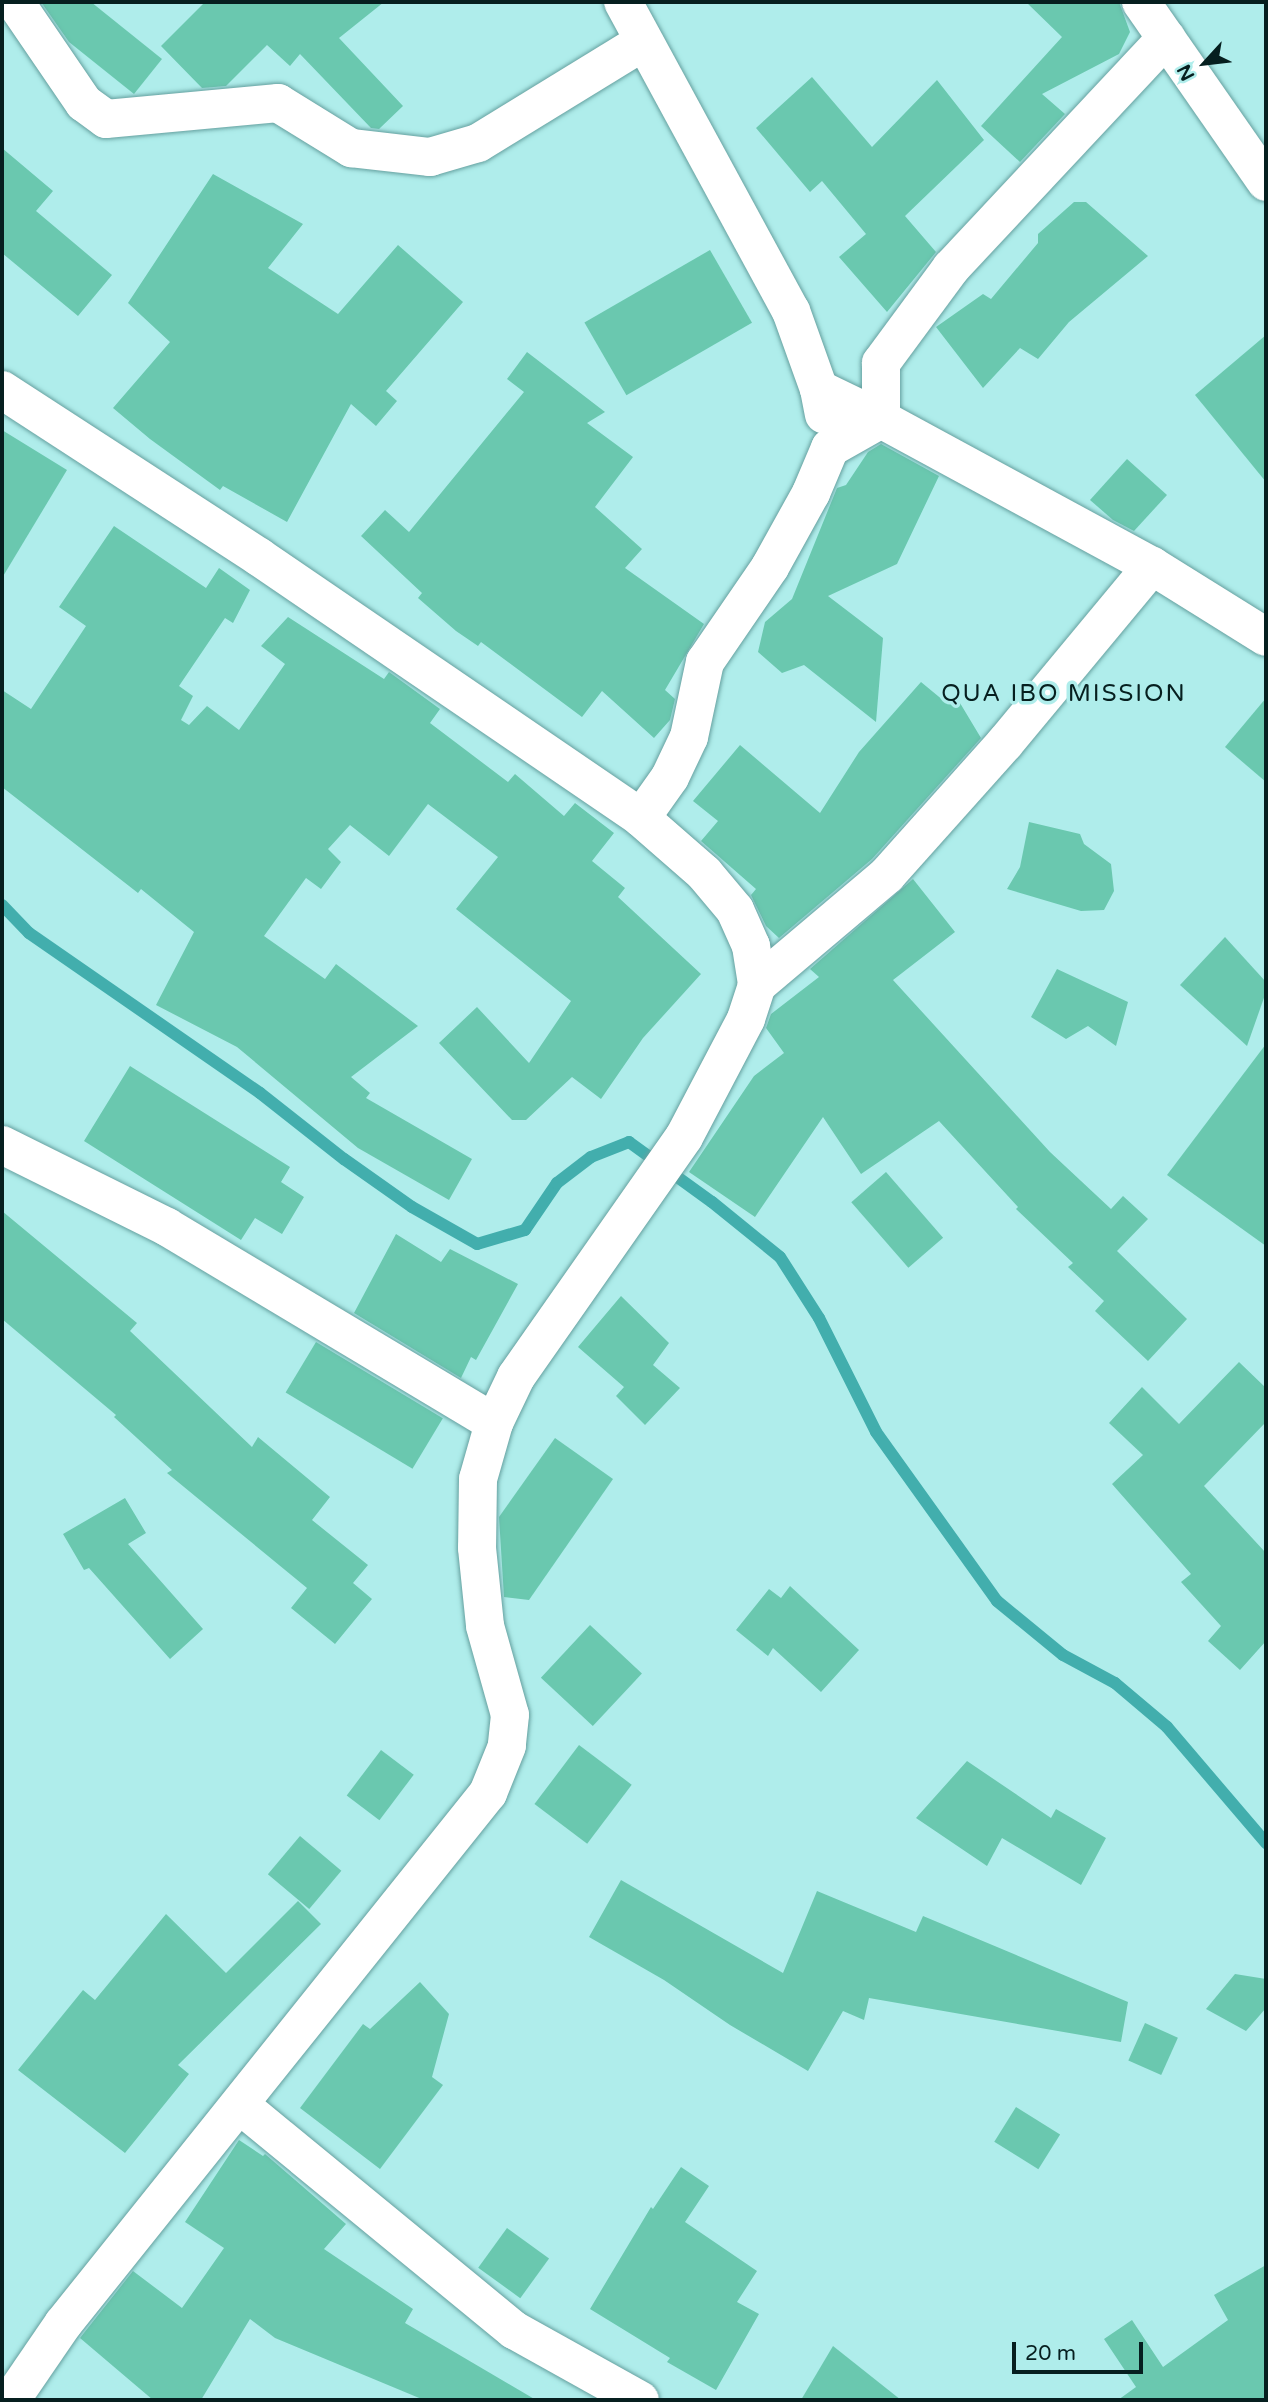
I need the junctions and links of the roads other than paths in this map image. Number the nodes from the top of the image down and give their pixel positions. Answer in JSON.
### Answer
{"nodes":[{"id":1,"x":15,"y":2,"type":"edge"},
{"id":2,"x":623,"y":2,"type":"edge"},
{"id":3,"x":1141,"y":2,"type":"edge"},
{"id":4,"x":1166,"y":38,"type":"junction"},
{"id":5,"x":643,"y":42,"type":"junction"},
{"id":6,"x":1266,"y":182,"type":"edge"},
{"id":7,"x":819,"y":389,"type":"junction"},
{"id":8,"x":2,"y":390,"type":"edge"},
{"id":9,"x":881,"y":419,"type":"junction"},
{"id":10,"x":830,"y":448,"type":"junction"},
{"id":11,"x":1152,"y":566,"type":"junction"},
{"id":12,"x":1266,"y":637,"type":"edge"},
{"id":13,"x":641,"y":818,"type":"junction"},
{"id":14,"x":757,"y":985,"type":"junction"},
{"id":15,"x":2,"y":1145,"type":"edge"},
{"id":16,"x":494,"y":1423,"type":"junction"},
{"id":17,"x":240,"y":2105,"type":"junction"},
{"id":18,"x":11,"y":2400,"type":"edge"},
{"id":19,"x":640,"y":2400,"type":"edge"}],
"edges":[{"from":1,"to":5,"type":"street"},
{"from":2,"to":5,"type":"street"},
{"from":3,"to":4,"type":"street"},
{"from":4,"to":6,"type":"street"},
{"from":4,"to":9,"type":"street"},
{"from":5,"to":7,"type":"street"},
{"from":7,"to":9,"type":"street"},
{"from":7,"to":10,"type":"street"},
{"from":8,"to":13,"type":"street"},
{"from":9,"to":10,"type":"street"},
{"from":9,"to":11,"type":"street"},
{"from":10,"to":13,"type":"street"},
{"from":11,"to":12,"type":"street"},
{"from":11,"to":14,"type":"street"},
{"from":13,"to":14,"type":"street"},
{"from":14,"to":16,"type":"street"},
{"from":15,"to":16,"type":"street"},
{"from":16,"to":17,"type":"street"},
{"from":17,"to":18,"type":"street"},
{"from":17,"to":19,"type":"street"}]}
